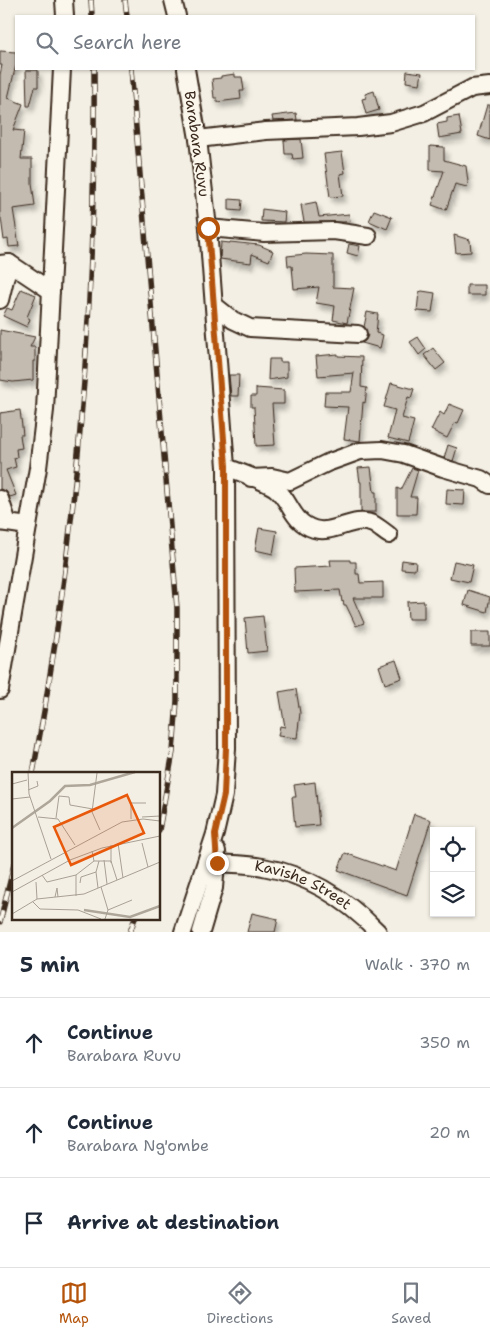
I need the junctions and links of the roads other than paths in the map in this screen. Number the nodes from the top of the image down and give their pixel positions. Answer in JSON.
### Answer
{"nodes":[{"id":1,"x":64,"y":0,"type":"edge"},
{"id":2,"x":174,"y":0,"type":"edge"},
{"id":3,"x":65,"y":15,"type":"edge"},
{"id":4,"x":176,"y":15,"type":"edge"},
{"id":5,"x":62,"y":70,"type":"edge"},
{"id":6,"x":186,"y":70,"type":"edge"},
{"id":7,"x":490,"y":86,"type":"edge"},
{"id":8,"x":198,"y":139,"type":"junction"},
{"id":9,"x":208,"y":228,"type":"junction"},
{"id":10,"x":368,"y":236,"type":"dead end"},
{"id":11,"x":5,"y":263,"type":"edge"},
{"id":12,"x":51,"y":291,"type":"junction"},
{"id":13,"x":0,"y":300,"type":"edge"},
{"id":14,"x":214,"y":305,"type":"junction"},
{"id":15,"x":358,"y":334,"type":"dead end"},
{"id":16,"x":226,"y":466,"type":"junction"},
{"id":17,"x":251,"y":478,"type":"junction"},
{"id":18,"x":490,"y":485,"type":"edge"},
{"id":19,"x":0,"y":499,"type":"edge"},
{"id":20,"x":4,"y":522,"type":"edge"},
{"id":21,"x":28,"y":526,"type":"junction"},
{"id":22,"x":389,"y":536,"type":"dead end"},
{"id":23,"x":0,"y":690,"type":"edge"},
{"id":24,"x":215,"y":834,"type":"junction"},
{"id":25,"x":217,"y":863,"type":"junction"},
{"id":26,"x":183,"y":932,"type":"edge"},
{"id":27,"x":200,"y":932,"type":"edge"},
{"id":28,"x":378,"y":932,"type":"edge"}],
"edges":[{"from":1,"to":3,"type":"street"},
{"from":2,"to":4,"type":"street"},
{"from":5,"to":12,"type":"street"},
{"from":6,"to":8,"type":"street","name":"Barabara Ruvu"},
{"from":7,"to":8,"type":"street"},
{"from":8,"to":9,"type":"street","name":"Barabara Ruvu"},
{"from":9,"to":10,"type":"street"},
{"from":9,"to":14,"type":"street","name":"Barabara Ruvu"},
{"from":11,"to":12,"type":"street"},
{"from":11,"to":13,"type":"street"},
{"from":12,"to":21,"type":"street"},
{"from":14,"to":15,"type":"street"},
{"from":14,"to":16,"type":"street","name":"Barabara Ruvu"},
{"from":16,"to":17,"type":"street"},
{"from":16,"to":24,"type":"street","name":"Barabara Ruvu"},
{"from":17,"to":18,"type":"street"},
{"from":17,"to":22,"type":"street"},
{"from":19,"to":20,"type":"street"},
{"from":20,"to":21,"type":"street"},
{"from":21,"to":23,"type":"street"},
{"from":24,"to":25,"type":"street"},
{"from":24,"to":26,"type":"street","name":"Barabara Ruvu"},
{"from":25,"to":27,"type":"street"},
{"from":25,"to":28,"type":"street","name":"Kavishe Street"}]}
